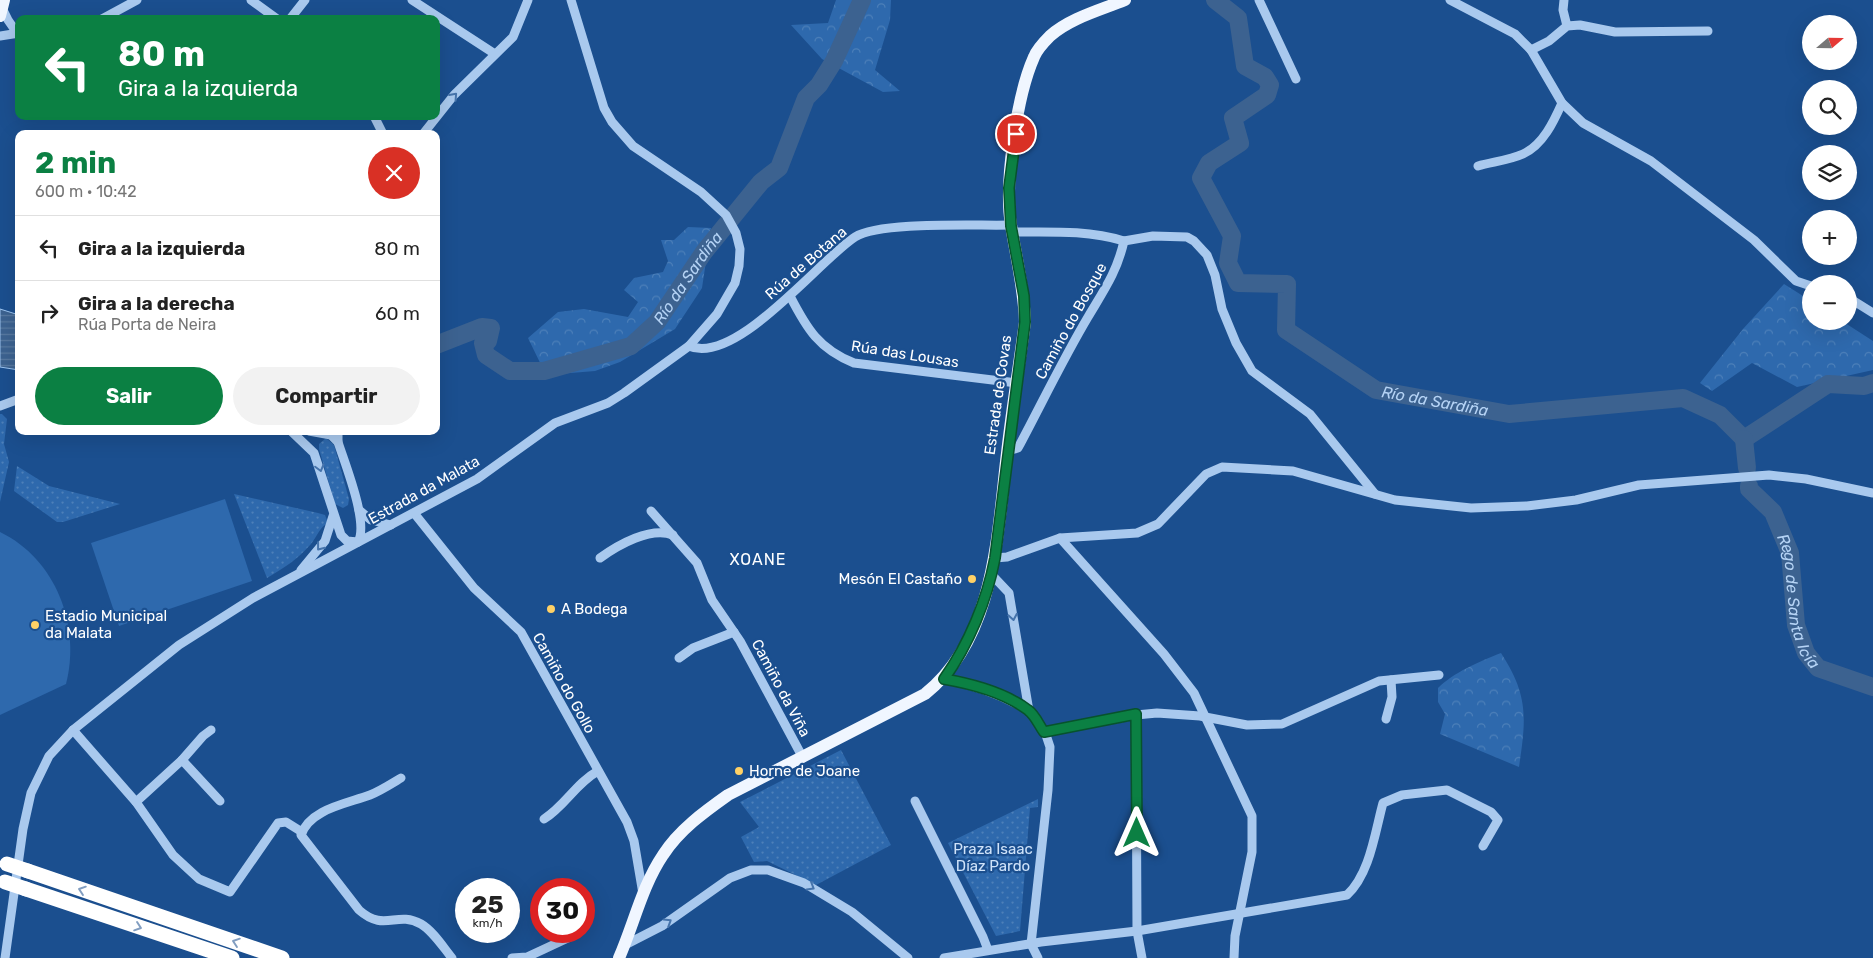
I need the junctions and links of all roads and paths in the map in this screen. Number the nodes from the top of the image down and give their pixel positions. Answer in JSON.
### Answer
{"nodes":[{"id":1,"x":137,"y":0,"type":"edge"},
{"id":2,"x":251,"y":0,"type":"edge"},
{"id":3,"x":305,"y":0,"type":"edge"},
{"id":4,"x":412,"y":0,"type":"edge"},
{"id":5,"x":528,"y":0,"type":"edge"},
{"id":6,"x":571,"y":0,"type":"edge"},
{"id":7,"x":1125,"y":0,"type":"edge"},
{"id":8,"x":1259,"y":0,"type":"edge"},
{"id":9,"x":1450,"y":0,"type":"edge"},
{"id":10,"x":1564,"y":0,"type":"edge"},
{"id":11,"x":2,"y":8,"type":"edge"},
{"id":12,"x":109,"y":15,"type":"edge"},
{"id":13,"x":272,"y":15,"type":"edge"},
{"id":14,"x":293,"y":15,"type":"edge"},
{"id":15,"x":435,"y":15,"type":"edge"},
{"id":16,"x":440,"y":18,"type":"edge"},
{"id":17,"x":1567,"y":26,"type":"junction"},
{"id":18,"x":15,"y":29,"type":"edge"},
{"id":19,"x":1708,"y":31,"type":"dead end"},
{"id":20,"x":15,"y":34,"type":"edge"},
{"id":21,"x":0,"y":36,"type":"edge"},
{"id":22,"x":1531,"y":50,"type":"junction"},
{"id":23,"x":495,"y":54,"type":"junction"},
{"id":24,"x":1296,"y":79,"type":"dead end"},
{"id":25,"x":1562,"y":103,"type":"junction"},
{"id":26,"x":440,"y":113,"type":"edge"},
{"id":27,"x":434,"y":120,"type":"edge"},
{"id":28,"x":426,"y":130,"type":"edge"},
{"id":29,"x":1478,"y":166,"type":"dead end"},
{"id":30,"x":1012,"y":229,"type":"junction"},
{"id":31,"x":1124,"y":242,"type":"junction"},
{"id":32,"x":1802,"y":283,"type":"edge"},
{"id":33,"x":790,"y":296,"type":"junction"},
{"id":34,"x":1857,"y":303,"type":"edge"},
{"id":35,"x":1873,"y":313,"type":"edge"},
{"id":36,"x":689,"y":346,"type":"junction"},
{"id":37,"x":1017,"y":383,"type":"junction"},
{"id":38,"x":15,"y":400,"type":"edge"},
{"id":39,"x":0,"y":406,"type":"edge"},
{"id":40,"x":295,"y":435,"type":"edge"},
{"id":41,"x":331,"y":435,"type":"edge"},
{"id":42,"x":338,"y":435,"type":"edge"},
{"id":43,"x":338,"y":442,"type":"junction"},
{"id":44,"x":1007,"y":451,"type":"junction"},
{"id":45,"x":1873,"y":493,"type":"edge"},
{"id":46,"x":1375,"y":494,"type":"junction"},
{"id":47,"x":358,"y":509,"type":"junction"},
{"id":48,"x":651,"y":511,"type":"dead end"},
{"id":49,"x":414,"y":513,"type":"junction"},
{"id":50,"x":333,"y":516,"type":"junction"},
{"id":51,"x":391,"y":525,"type":"junction"},
{"id":52,"x":673,"y":535,"type":"junction"},
{"id":53,"x":1060,"y":538,"type":"junction"},
{"id":54,"x":358,"y":542,"type":"junction"},
{"id":55,"x":600,"y":558,"type":"dead end"},
{"id":56,"x":995,"y":558,"type":"junction"},
{"id":57,"x":298,"y":574,"type":"junction"},
{"id":58,"x":992,"y":575,"type":"junction"},
{"id":59,"x":734,"y":632,"type":"junction"},
{"id":60,"x":679,"y":658,"type":"dead end"},
{"id":61,"x":1439,"y":675,"type":"dead end"},
{"id":62,"x":944,"y":679,"type":"junction"},
{"id":63,"x":1391,"y":680,"type":"junction"},
{"id":64,"x":1030,"y":711,"type":"junction"},
{"id":65,"x":1136,"y":714,"type":"junction"},
{"id":66,"x":1207,"y":718,"type":"junction"},
{"id":67,"x":1386,"y":719,"type":"dead end"},
{"id":68,"x":72,"y":730,"type":"junction"},
{"id":69,"x":211,"y":730,"type":"dead end"},
{"id":70,"x":1044,"y":732,"type":"junction"},
{"id":71,"x":803,"y":758,"type":"junction"},
{"id":72,"x":182,"y":760,"type":"junction"},
{"id":73,"x":598,"y":771,"type":"junction"},
{"id":74,"x":401,"y":778,"type":"dead end"},
{"id":75,"x":220,"y":800,"type":"dead end"},
{"id":76,"x":915,"y":801,"type":"dead end"},
{"id":77,"x":136,"y":802,"type":"junction"},
{"id":78,"x":544,"y":819,"type":"dead end"},
{"id":79,"x":302,"y":832,"type":"junction"},
{"id":80,"x":1484,"y":846,"type":"dead end"},
{"id":81,"x":3,"y":862,"type":"edge"},
{"id":82,"x":2,"y":881,"type":"edge"},
{"id":83,"x":643,"y":894,"type":"junction"},
{"id":84,"x":1239,"y":913,"type":"junction"},
{"id":85,"x":1137,"y":931,"type":"junction"},
{"id":86,"x":557,"y":943,"type":"edge"},
{"id":87,"x":1031,"y":944,"type":"junction"},
{"id":88,"x":625,"y":945,"type":"junction"},
{"id":89,"x":988,"y":950,"type":"junction"},
{"id":90,"x":5,"y":958,"type":"edge"},
{"id":91,"x":232,"y":958,"type":"edge"},
{"id":92,"x":282,"y":958,"type":"edge"},
{"id":93,"x":452,"y":958,"type":"edge"},
{"id":94,"x":512,"y":958,"type":"edge"},
{"id":95,"x":619,"y":958,"type":"edge"},
{"id":96,"x":908,"y":958,"type":"edge"},
{"id":97,"x":944,"y":958,"type":"edge"},
{"id":98,"x":957,"y":958,"type":"edge"},
{"id":99,"x":1038,"y":958,"type":"edge"},
{"id":100,"x":1142,"y":958,"type":"edge"},
{"id":101,"x":1234,"y":958,"type":"edge"}],
"edges":[{"from":1,"to":12,"type":"street"},
{"from":2,"to":13,"type":"street"},
{"from":3,"to":14,"type":"street"},
{"from":4,"to":15,"type":"street"},
{"from":5,"to":23,"type":"street"},
{"from":6,"to":36,"type":"street","name":"Estrada da Malata"},
{"from":7,"to":30,"type":"main road","name":"Estrada de Covas"},
{"from":8,"to":24,"type":"street"},
{"from":9,"to":22,"type":"street"},
{"from":10,"to":17,"type":"street"},
{"from":11,"to":18,"type":"street"},
{"from":16,"to":23,"type":"street"},
{"from":17,"to":19,"type":"street"},
{"from":17,"to":22,"type":"street"},
{"from":20,"to":21,"type":"street"},
{"from":22,"to":25,"type":"street"},
{"from":26,"to":23,"type":"street","one_way":true},
{"from":25,"to":29,"type":"street"},
{"from":25,"to":32,"type":"street"},
{"from":28,"to":27,"type":"street","one_way":true},
{"from":30,"to":31,"type":"street"},
{"from":30,"to":33,"type":"street","name":"Rúa de Botana"},
{"from":30,"to":37,"type":"main road","name":"Estrada de Covas"},
{"from":31,"to":44,"type":"street","name":"Camiño do Bosque"},
{"from":31,"to":46,"type":"street"},
{"from":33,"to":36,"type":"street","name":"Rúa de Botana"},
{"from":33,"to":37,"type":"street","name":"Rúa das Lousas"},
{"from":34,"to":35,"type":"street"},
{"from":36,"to":49,"type":"street","name":"Estrada da Malata"},
{"from":37,"to":44,"type":"main road","name":"Estrada de Covas"},
{"from":38,"to":39,"type":"street"},
{"from":40,"to":50,"type":"street","one_way":true},
{"from":41,"to":43,"type":"street"},
{"from":42,"to":43,"type":"street"},
{"from":43,"to":47,"type":"street"},
{"from":44,"to":56,"type":"main road","name":"Estrada de Covas"},
{"from":45,"to":46,"type":"street"},
{"from":46,"to":53,"type":"street"},
{"from":47,"to":51,"type":"street"},
{"from":47,"to":54,"type":"street"},
{"from":48,"to":52,"type":"street","name":"Camiño da Viña"},
{"from":49,"to":51,"type":"street","name":"Estrada da Malata"},
{"from":49,"to":73,"type":"street","name":"Camiño do Gollo"},
{"from":50,"to":54,"type":"street"},
{"from":50,"to":57,"type":"street","one_way":true},
{"from":51,"to":54,"type":"street","name":"Estrada da Malata"},
{"from":52,"to":55,"type":"street"},
{"from":52,"to":59,"type":"street","name":"Camiño da Viña"},
{"from":53,"to":56,"type":"street"},
{"from":53,"to":66,"type":"street"},
{"from":54,"to":57,"type":"street","name":"Estrada da Malata"},
{"from":56,"to":58,"type":"main road","name":"Estrada de Covas"},
{"from":57,"to":68,"type":"street","name":"Estrada da Malata"},
{"from":58,"to":62,"type":"main road","name":"Estrada de Covas"},
{"from":58,"to":64,"type":"street","one_way":true},
{"from":59,"to":60,"type":"street","name":"Camiño da Viña"},
{"from":59,"to":71,"type":"street","name":"Camiño da Viña"},
{"from":61,"to":63,"type":"street"},
{"from":62,"to":64,"type":"street"},
{"from":62,"to":71,"type":"main road","name":"Estrada de Covas"},
{"from":63,"to":66,"type":"street"},
{"from":63,"to":67,"type":"street"},
{"from":64,"to":70,"type":"street"},
{"from":65,"to":66,"type":"street"},
{"from":65,"to":70,"type":"street"},
{"from":65,"to":85,"type":"street"},
{"from":66,"to":84,"type":"street"},
{"from":68,"to":77,"type":"street"},
{"from":68,"to":90,"type":"street","name":"Estrada da Malata"},
{"from":69,"to":72,"type":"street"},
{"from":70,"to":87,"type":"street"},
{"from":71,"to":83,"type":"main road","name":"Estrada de Covas"},
{"from":72,"to":75,"type":"street"},
{"from":72,"to":77,"type":"street"},
{"from":73,"to":78,"type":"street"},
{"from":73,"to":83,"type":"street","name":"Camiño do Gollo"},
{"from":74,"to":79,"type":"street"},
{"from":76,"to":89,"type":"street"},
{"from":77,"to":79,"type":"street"},
{"from":79,"to":93,"type":"street"},
{"from":80,"to":84,"type":"street"},
{"from":92,"to":81,"type":"highway","one_way":true,"bridge":true},
{"from":82,"to":91,"type":"highway","one_way":true,"bridge":true},
{"from":83,"to":88,"type":"main road","name":"Estrada de Covas"},
{"from":84,"to":85,"type":"street"},
{"from":84,"to":101,"type":"street"},
{"from":85,"to":87,"type":"street"},
{"from":85,"to":100,"type":"street"},
{"from":86,"to":94,"type":"street"},
{"from":87,"to":89,"type":"street"},
{"from":87,"to":99,"type":"street"},
{"from":88,"to":95,"type":"main road","name":"Estrada de Covas"},
{"from":88,"to":96,"type":"street","one_way":true},
{"from":89,"to":98,"type":"street"},
{"from":97,"to":98,"type":"street"}]}
